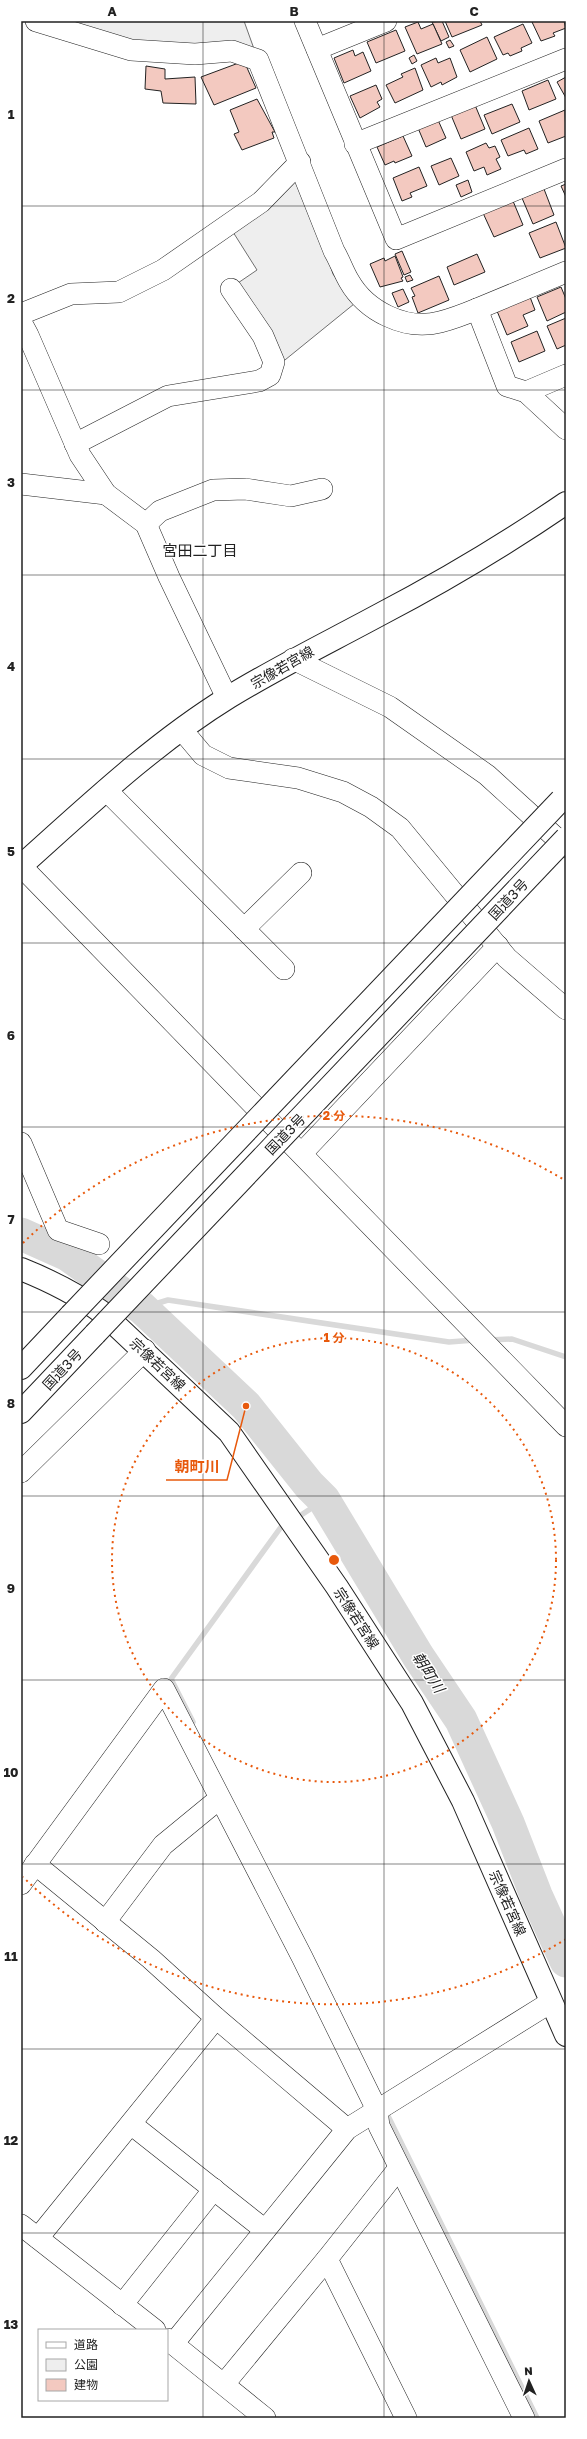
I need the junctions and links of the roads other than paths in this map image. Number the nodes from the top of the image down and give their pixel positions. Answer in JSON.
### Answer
{"nodes":[{"id":1,"x":36,"y":21,"type":"edge"},
{"id":2,"x":305,"y":21,"type":"edge"},
{"id":3,"x":386,"y":21,"type":"edge"},
{"id":4,"x":317,"y":50,"type":"junction"},
{"id":5,"x":566,"y":59,"type":"edge"},
{"id":6,"x":355,"y":144,"type":"junction"},
{"id":7,"x":300,"y":162,"type":"junction"},
{"id":8,"x":566,"y":168,"type":"edge"},
{"id":9,"x":566,"y":272,"type":"edge"},
{"id":10,"x":231,"y":289,"type":"dead end"},
{"id":11,"x":477,"y":310,"type":"junction"},
{"id":12,"x":21,"y":314,"type":"edge"},
{"id":13,"x":21,"y":322,"type":"edge"},
{"id":14,"x":566,"y":376,"type":"edge"},
{"id":15,"x":526,"y":392,"type":"junction"},
{"id":16,"x":566,"y":429,"type":"edge"},
{"id":17,"x":75,"y":444,"type":"junction"},
{"id":18,"x":21,"y":484,"type":"edge"},
{"id":19,"x":322,"y":489,"type":"dead end"},
{"id":20,"x":106,"y":494,"type":"junction"},
{"id":21,"x":566,"y":503,"type":"edge"},
{"id":22,"x":146,"y":524,"type":"junction"},
{"id":23,"x":293,"y":659,"type":"junction"},
{"id":24,"x":227,"y":698,"type":"junction"},
{"id":25,"x":182,"y":730,"type":"junction"},
{"id":26,"x":106,"y":790,"type":"junction"},
{"id":27,"x":563,"y":797,"type":"edge"},
{"id":28,"x":566,"y":838,"type":"edge"},
{"id":29,"x":566,"y":847,"type":"edge"},
{"id":30,"x":21,"y":866,"type":"edge"},
{"id":31,"x":301,"y":873,"type":"dead end"},
{"id":32,"x":244,"y":929,"type":"junction"},
{"id":33,"x":498,"y":946,"type":"junction"},
{"id":34,"x":284,"y":969,"type":"dead end"},
{"id":35,"x":566,"y":1009,"type":"edge"},
{"id":36,"x":21,"y":1143,"type":"edge"},
{"id":37,"x":302,"y":1153,"type":"junction"},
{"id":38,"x":99,"y":1244,"type":"dead end"},
{"id":39,"x":21,"y":1269,"type":"edge"},
{"id":40,"x":145,"y":1350,"type":"junction"},
{"id":41,"x":21,"y":1368,"type":"edge"},
{"id":42,"x":21,"y":1412,"type":"edge"},
{"id":43,"x":566,"y":1426,"type":"edge"},
{"id":44,"x":21,"y":1472,"type":"edge"},
{"id":45,"x":219,"y":1799,"type":"junction"},
{"id":46,"x":35,"y":1864,"type":"junction"},
{"id":47,"x":21,"y":1884,"type":"edge"},
{"id":48,"x":105,"y":1922,"type":"junction"},
{"id":49,"x":551,"y":2002,"type":"junction"},
{"id":50,"x":216,"y":2018,"type":"junction"},
{"id":51,"x":566,"y":2035,"type":"edge"},
{"id":52,"x":377,"y":2110,"type":"junction"},
{"id":53,"x":131,"y":2124,"type":"junction"},
{"id":54,"x":347,"y":2129,"type":"junction"},
{"id":55,"x":399,"y":2168,"type":"junction"},
{"id":56,"x":214,"y":2189,"type":"junction"},
{"id":57,"x":21,"y":2224,"type":"edge"},
{"id":58,"x":265,"y":2230,"type":"junction"},
{"id":59,"x":38,"y":2238,"type":"junction"},
{"id":60,"x":327,"y":2259,"type":"junction"},
{"id":61,"x":122,"y":2305,"type":"junction"},
{"id":62,"x":154,"y":2329,"type":"edge"},
{"id":63,"x":170,"y":2342,"type":"edge"},
{"id":64,"x":224,"y":2384,"type":"junction"},
{"id":65,"x":265,"y":2418,"type":"edge"},
{"id":66,"x":406,"y":2418,"type":"edge"},
{"id":67,"x":524,"y":2418,"type":"edge"}],
"edges":[{"from":1,"to":7,"type":"street"},
{"from":2,"to":4,"type":"street"},
{"from":3,"to":4,"type":"street"},
{"from":4,"to":6,"type":"street"},
{"from":5,"to":6,"type":"street"},
{"from":6,"to":8,"type":"street"},
{"from":7,"to":11,"type":"street"},
{"from":7,"to":12,"type":"street"},
{"from":9,"to":11,"type":"street"},
{"from":10,"to":17,"type":"street"},
{"from":11,"to":15,"type":"street"},
{"from":13,"to":17,"type":"street"},
{"from":14,"to":15,"type":"street"},
{"from":15,"to":16,"type":"street"},
{"from":17,"to":20,"type":"street"},
{"from":18,"to":20,"type":"street"},
{"from":19,"to":22,"type":"street"},
{"from":20,"to":22,"type":"street"},
{"from":21,"to":23,"type":"main road","name":"宗像若宮線"},
{"from":22,"to":24,"type":"street"},
{"from":23,"to":24,"type":"main road","name":"宗像若宮線"},
{"from":23,"to":29,"type":"street"},
{"from":24,"to":25,"type":"main road","name":"宗像若宮線"},
{"from":25,"to":26,"type":"main road","name":"宗像若宮線"},
{"from":25,"to":33,"type":"street"},
{"from":26,"to":30,"type":"main road","name":"宗像若宮線"},
{"from":26,"to":32,"type":"street"},
{"from":27,"to":41,"type":"main road","name":"国道3号","bridge":true},
{"from":28,"to":42,"type":"main road","name":"国道3号","bridge":true},
{"from":30,"to":37,"type":"street"},
{"from":31,"to":32,"type":"street"},
{"from":32,"to":34,"type":"street"},
{"from":33,"to":35,"type":"street"},
{"from":33,"to":37,"type":"street"},
{"from":36,"to":38,"type":"street"},
{"from":37,"to":43,"type":"street"},
{"from":39,"to":40,"type":"main road","name":"宗像若宮線"},
{"from":40,"to":44,"type":"street"},
{"from":40,"to":49,"type":"main road","name":"宗像若宮線"},
{"from":45,"to":46,"type":"street"},
{"from":45,"to":48,"type":"street"},
{"from":45,"to":52,"type":"street"},
{"from":46,"to":47,"type":"street"},
{"from":46,"to":48,"type":"street"},
{"from":48,"to":50,"type":"street"},
{"from":49,"to":51,"type":"main road","name":"宗像若宮線"},
{"from":49,"to":52,"type":"street"},
{"from":50,"to":53,"type":"street"},
{"from":50,"to":54,"type":"street"},
{"from":52,"to":54,"type":"street"},
{"from":52,"to":55,"type":"street"},
{"from":53,"to":56,"type":"street"},
{"from":53,"to":59,"type":"street"},
{"from":54,"to":58,"type":"street"},
{"from":55,"to":60,"type":"street"},
{"from":55,"to":67,"type":"street"},
{"from":56,"to":58,"type":"street"},
{"from":56,"to":61,"type":"street"},
{"from":57,"to":59,"type":"street"},
{"from":58,"to":63,"type":"street"},
{"from":59,"to":61,"type":"street"},
{"from":60,"to":64,"type":"street"},
{"from":60,"to":66,"type":"street"},
{"from":61,"to":62,"type":"street"},
{"from":63,"to":64,"type":"street"},
{"from":64,"to":65,"type":"street"}]}
